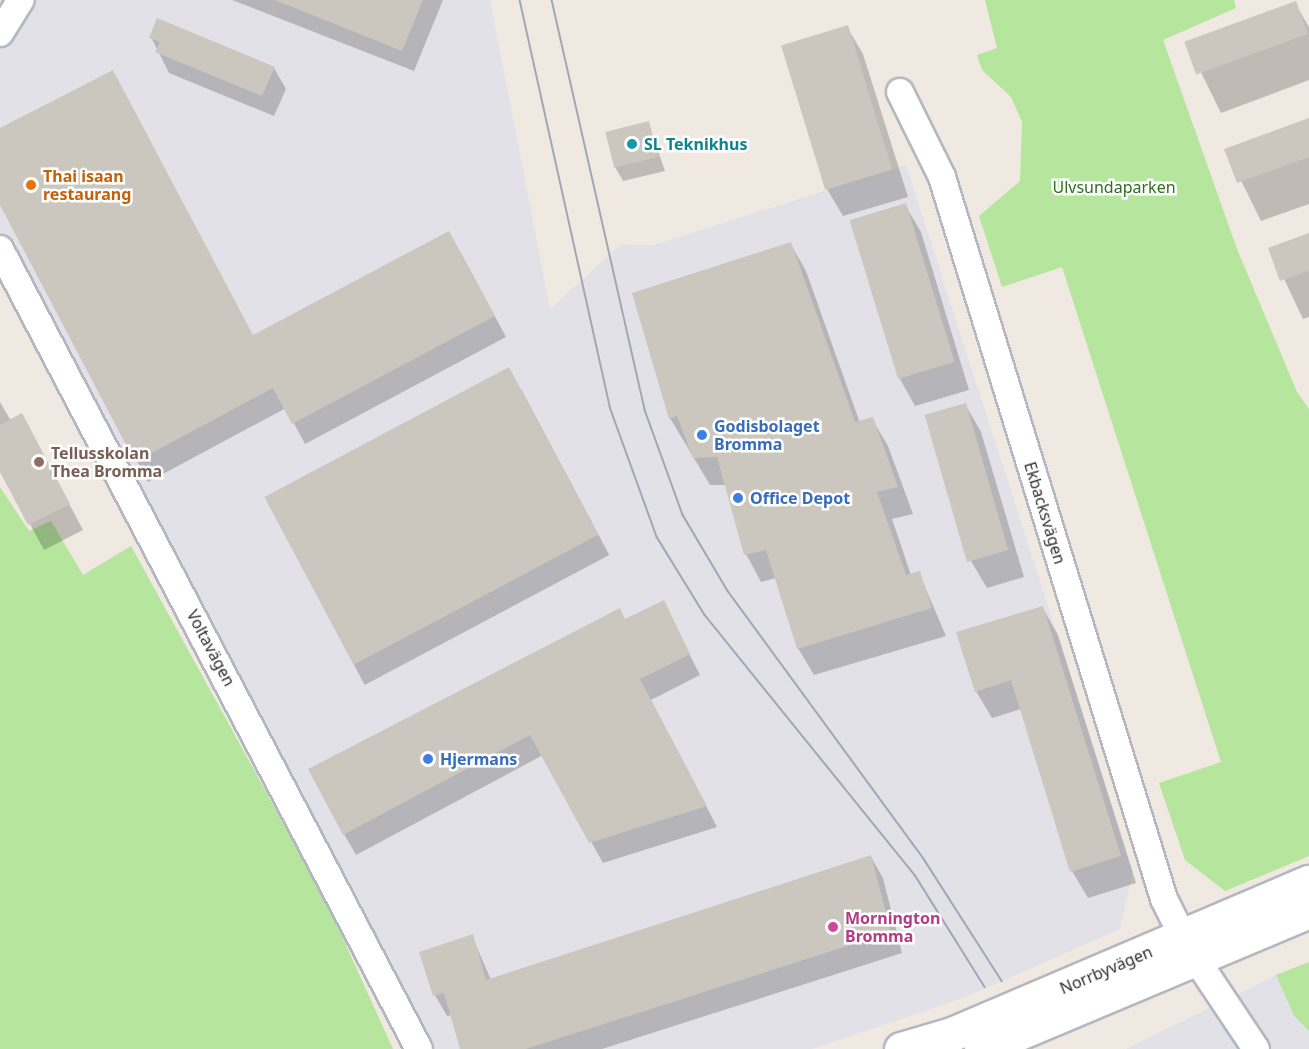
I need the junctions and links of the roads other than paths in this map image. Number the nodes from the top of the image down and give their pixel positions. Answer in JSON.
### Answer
{"nodes":[{"id":1,"x":21,"y":0,"type":"edge"},
{"id":2,"x":0,"y":33,"type":"edge"},
{"id":3,"x":900,"y":92,"type":"dead end"},
{"id":4,"x":0,"y":249,"type":"edge"},
{"id":5,"x":1309,"y":882,"type":"edge"},
{"id":6,"x":1309,"y":911,"type":"edge"},
{"id":7,"x":1190,"y":948,"type":"junction"},
{"id":8,"x":419,"y":1049,"type":"edge"},
{"id":9,"x":901,"y":1049,"type":"edge"},
{"id":10,"x":981,"y":1049,"type":"edge"},
{"id":11,"x":1256,"y":1049,"type":"edge"}],
"edges":[{"from":1,"to":2,"type":"street"},
{"from":3,"to":7,"type":"street","name":"Ekbacksvägen"},
{"from":4,"to":8,"type":"street","name":"Voltavägen"},
{"from":5,"to":7,"type":"main road","name":"Norrbyvägen"},
{"from":6,"to":7,"type":"main road","name":"Norrbyvägen"},
{"from":7,"to":9,"type":"main road","name":"Norrbyvägen"},
{"from":7,"to":10,"type":"main road","name":"Norrbyvägen"},
{"from":7,"to":11,"type":"street","name":"Ekbacksvägen"}]}
